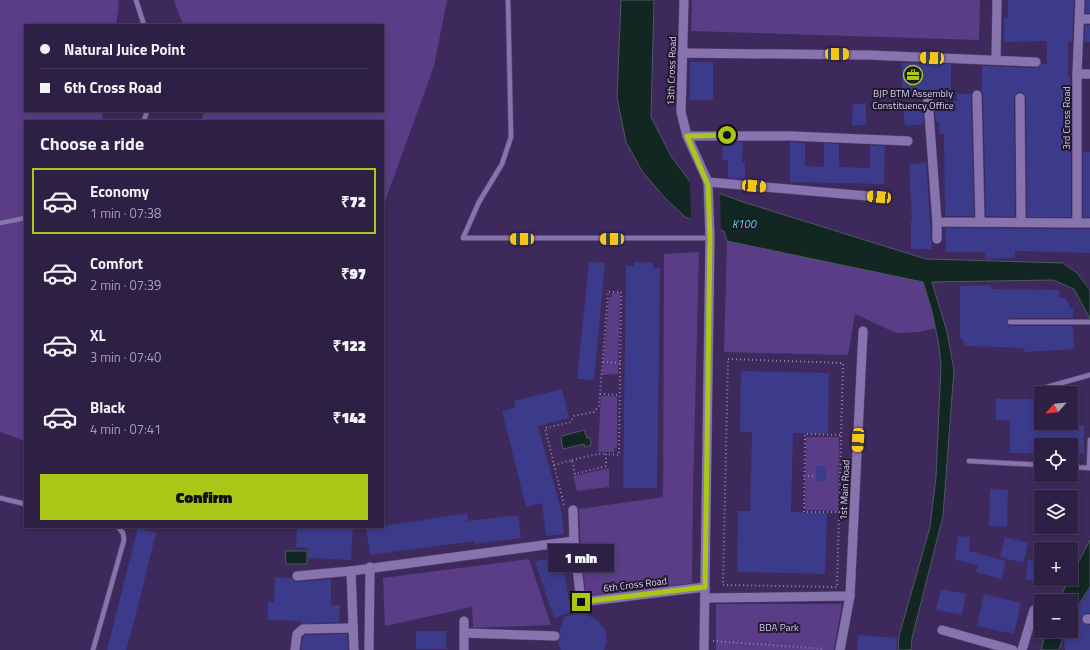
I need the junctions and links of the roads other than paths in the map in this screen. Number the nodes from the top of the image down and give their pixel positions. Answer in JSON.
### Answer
{"nodes":[{"id":1,"x":136,"y":0,"type":"edge"},
{"id":2,"x":508,"y":0,"type":"edge"},
{"id":3,"x":684,"y":0,"type":"edge"},
{"id":4,"x":997,"y":0,"type":"edge"},
{"id":5,"x":1080,"y":0,"type":"edge"},
{"id":6,"x":1080,"y":19,"type":"junction"},
{"id":7,"x":1090,"y":19,"type":"edge"},
{"id":8,"x":144,"y":24,"type":"edge"},
{"id":9,"x":682,"y":53,"type":"junction"},
{"id":10,"x":996,"y":60,"type":"junction"},
{"id":11,"x":1036,"y":62,"type":"dead end"},
{"id":12,"x":1077,"y":74,"type":"junction"},
{"id":13,"x":1090,"y":74,"type":"edge"},
{"id":14,"x":977,"y":95,"type":"dead end"},
{"id":15,"x":1020,"y":98,"type":"dead end"},
{"id":16,"x":928,"y":100,"type":"dead end"},
{"id":17,"x":687,"y":136,"type":"junction"},
{"id":18,"x":908,"y":141,"type":"dead end"},
{"id":19,"x":708,"y":184,"type":"junction"},
{"id":20,"x":879,"y":197,"type":"dead end"},
{"id":21,"x":24,"y":218,"type":"edge"},
{"id":22,"x":937,"y":222,"type":"junction"},
{"id":23,"x":980,"y":222,"type":"junction"},
{"id":24,"x":1021,"y":222,"type":"junction"},
{"id":25,"x":0,"y":223,"type":"edge"},
{"id":26,"x":1077,"y":223,"type":"junction"},
{"id":27,"x":1090,"y":223,"type":"edge"},
{"id":28,"x":710,"y":238,"type":"junction"},
{"id":29,"x":937,"y":239,"type":"dead end"},
{"id":30,"x":1010,"y":322,"type":"dead end"},
{"id":31,"x":1088,"y":322,"type":"edge"},
{"id":32,"x":863,"y":331,"type":"dead end"},
{"id":33,"x":1090,"y":375,"type":"edge"},
{"id":34,"x":1051,"y":386,"type":"edge"},
{"id":35,"x":1090,"y":440,"type":"edge"},
{"id":36,"x":969,"y":461,"type":"dead end"},
{"id":37,"x":1034,"y":465,"type":"edge"},
{"id":38,"x":1078,"y":467,"type":"edge"},
{"id":39,"x":1090,"y":468,"type":"edge"},
{"id":40,"x":0,"y":498,"type":"edge"},
{"id":41,"x":24,"y":504,"type":"edge"},
{"id":42,"x":571,"y":507,"type":"road end"},
{"id":43,"x":119,"y":528,"type":"edge"},
{"id":44,"x":574,"y":541,"type":"junction"},
{"id":45,"x":370,"y":567,"type":"junction"},
{"id":46,"x":351,"y":571,"type":"junction"},
{"id":47,"x":297,"y":576,"type":"dead end"},
{"id":48,"x":705,"y":587,"type":"junction"},
{"id":49,"x":850,"y":596,"type":"junction"},
{"id":50,"x":705,"y":598,"type":"junction"},
{"id":51,"x":1034,"y":610,"type":"dead end"},
{"id":52,"x":464,"y":621,"type":"dead end"},
{"id":53,"x":353,"y":628,"type":"junction"},
{"id":54,"x":942,"y":630,"type":"dead end"},
{"id":55,"x":464,"y":633,"type":"junction"},
{"id":56,"x":555,"y":636,"type":"dead end"},
{"id":57,"x":704,"y":645,"type":"edge"},
{"id":58,"x":93,"y":650,"type":"edge"},
{"id":59,"x":295,"y":650,"type":"edge"},
{"id":60,"x":354,"y":650,"type":"edge"},
{"id":61,"x":369,"y":650,"type":"edge"},
{"id":62,"x":464,"y":650,"type":"edge"},
{"id":63,"x":840,"y":650,"type":"edge"},
{"id":64,"x":1013,"y":650,"type":"edge"},
{"id":65,"x":1022,"y":650,"type":"edge"}],
"edges":[{"from":1,"to":8,"type":"lane"},
{"from":2,"to":28,"type":"lane"},
{"from":3,"to":9,"type":"street","name":"13th Cross Road"},
{"from":4,"to":10,"type":"street"},
{"from":5,"to":6,"type":"street","name":"3rd Cross Road"},
{"from":6,"to":7,"type":"street"},
{"from":6,"to":12,"type":"street","name":"3rd Cross Road"},
{"from":9,"to":10,"type":"street"},
{"from":9,"to":17,"type":"street","name":"13th Cross Road"},
{"from":10,"to":11,"type":"street"},
{"from":12,"to":13,"type":"street"},
{"from":12,"to":26,"type":"street","name":"3rd Cross Road"},
{"from":14,"to":23,"type":"street"},
{"from":15,"to":24,"type":"street"},
{"from":16,"to":22,"type":"street"},
{"from":17,"to":18,"type":"street"},
{"from":17,"to":19,"type":"street","name":"13th Cross Road"},
{"from":19,"to":20,"type":"street"},
{"from":19,"to":28,"type":"street"},
{"from":21,"to":25,"type":"lane"},
{"from":22,"to":23,"type":"street"},
{"from":22,"to":29,"type":"street"},
{"from":23,"to":24,"type":"street"},
{"from":24,"to":26,"type":"street"},
{"from":26,"to":27,"type":"street"},
{"from":28,"to":48,"type":"street"},
{"from":30,"to":31,"type":"lane"},
{"from":32,"to":49,"type":"street","name":"1st Main Road"},
{"from":33,"to":34,"type":"lane"},
{"from":35,"to":39,"type":"lane"},
{"from":36,"to":37,"type":"lane"},
{"from":38,"to":39,"type":"lane"},
{"from":40,"to":41,"type":"lane"},
{"from":42,"to":44,"type":"street"},
{"from":43,"to":58,"type":"lane"},
{"from":44,"to":45,"type":"street"},
{"from":44,"to":48,"type":"street","name":"6th Cross Road"},
{"from":45,"to":46,"type":"street"},
{"from":45,"to":61,"type":"street"},
{"from":46,"to":47,"type":"street"},
{"from":46,"to":53,"type":"street"},
{"from":48,"to":50,"type":"street"},
{"from":49,"to":50,"type":"street"},
{"from":49,"to":63,"type":"street","name":"1st Main Road"},
{"from":50,"to":57,"type":"street"},
{"from":51,"to":65,"type":"street"},
{"from":52,"to":55,"type":"street"},
{"from":53,"to":59,"type":"street"},
{"from":53,"to":60,"type":"street"},
{"from":54,"to":64,"type":"street"},
{"from":55,"to":56,"type":"street"},
{"from":55,"to":62,"type":"street"}]}
